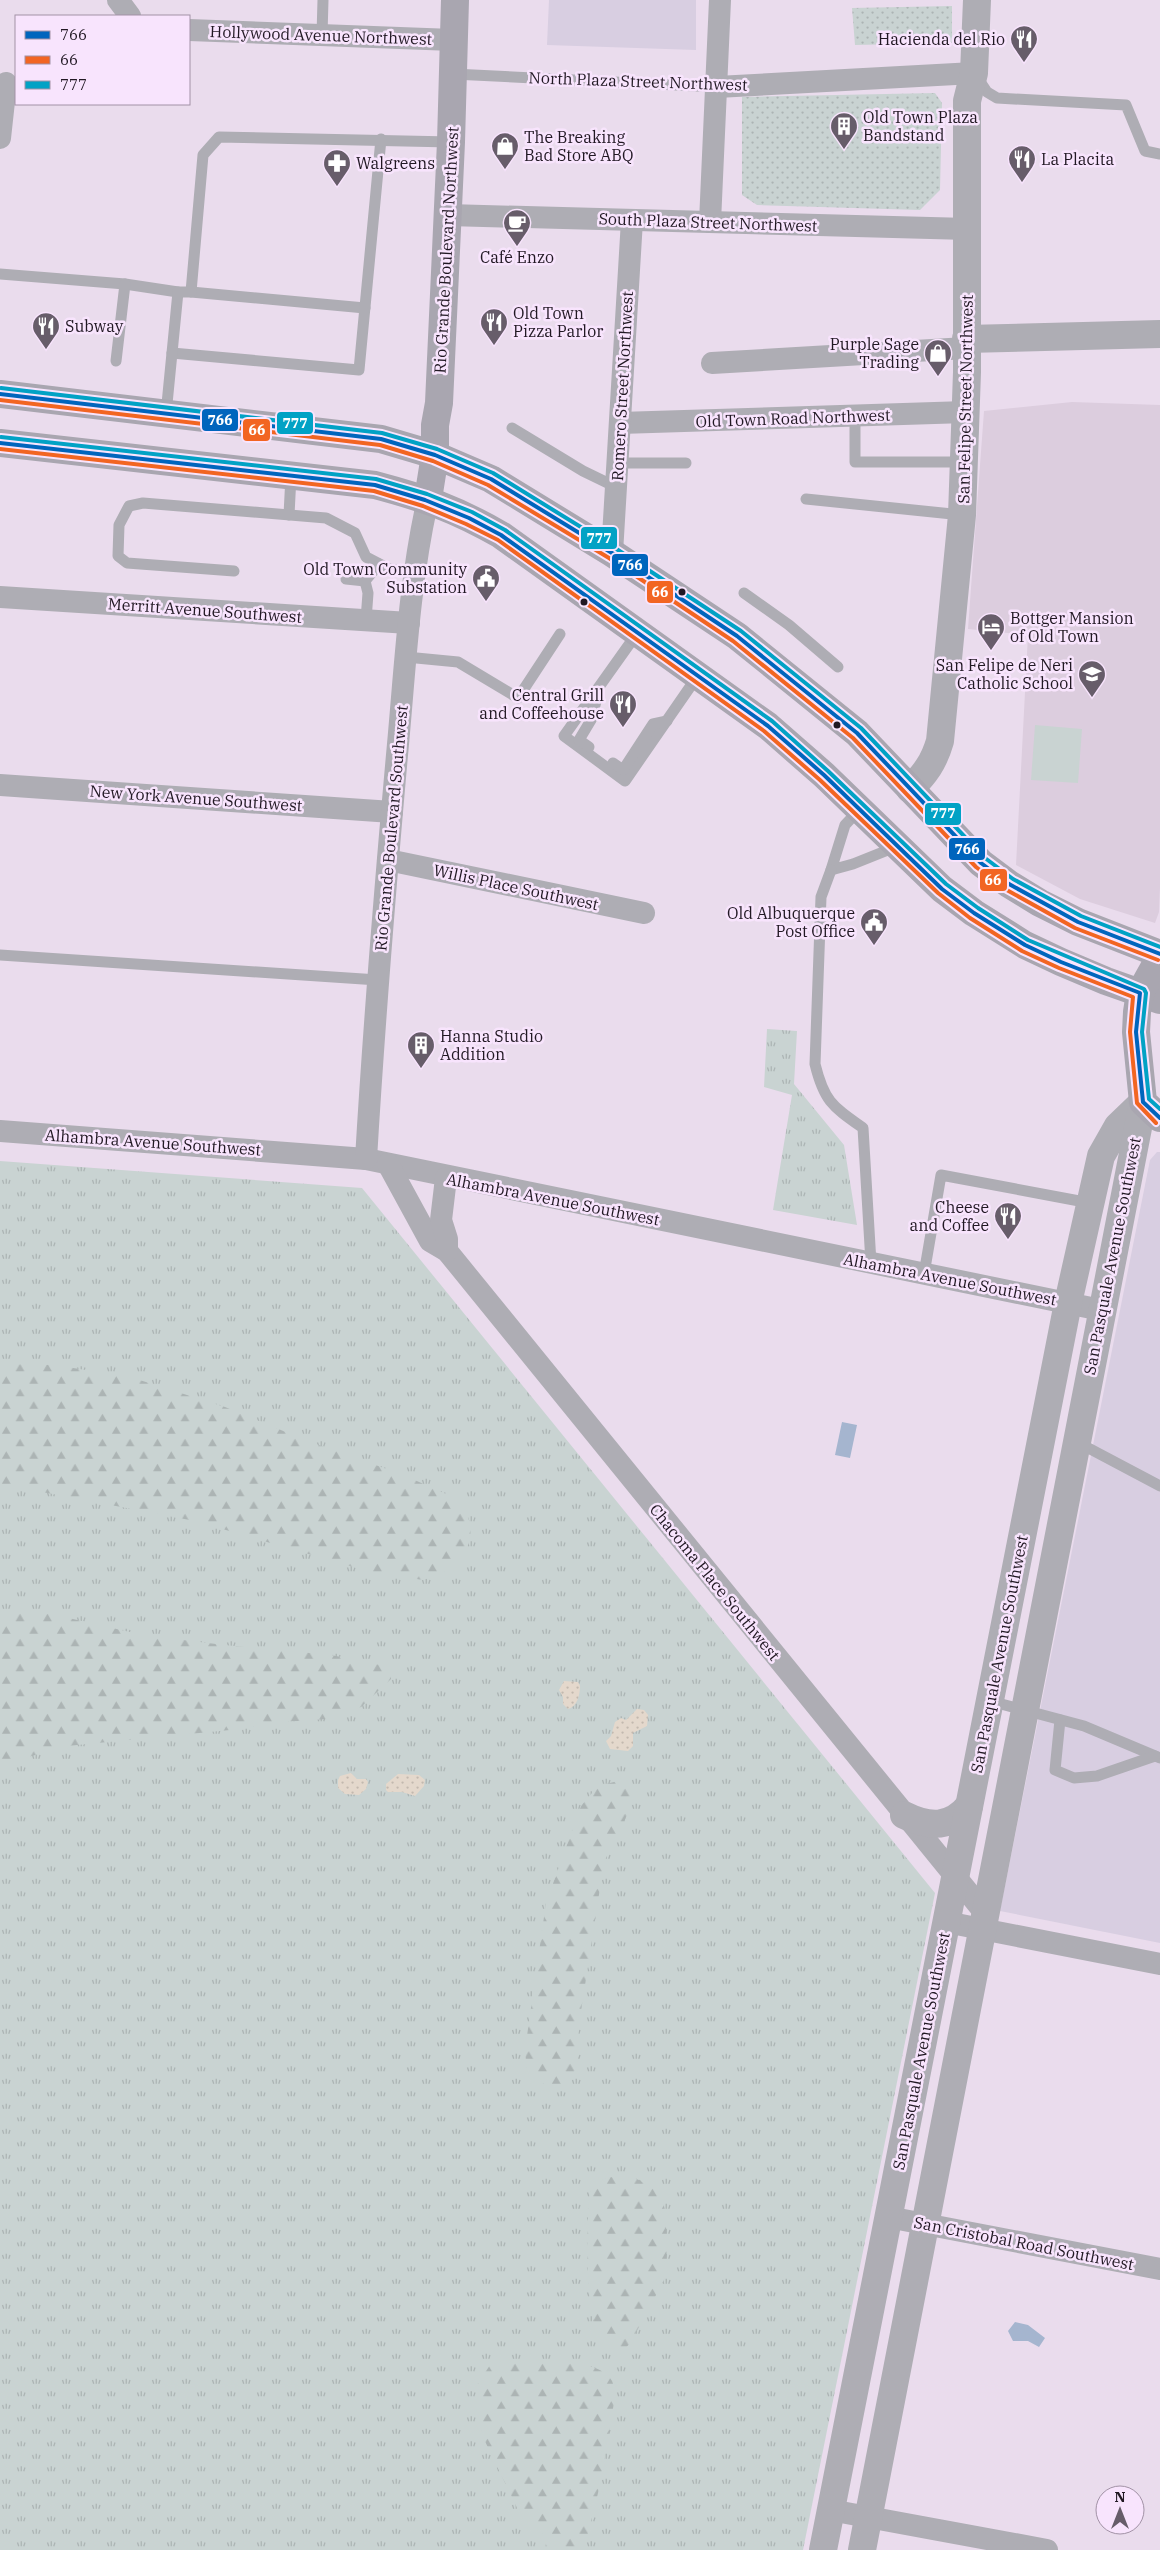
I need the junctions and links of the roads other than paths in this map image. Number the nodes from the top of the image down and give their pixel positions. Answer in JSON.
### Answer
{"nodes":[{"id":1,"x":118,"y":0,"type":"edge"},
{"id":2,"x":323,"y":0,"type":"edge"},
{"id":3,"x":456,"y":0,"type":"edge"},
{"id":4,"x":720,"y":0,"type":"edge"},
{"id":5,"x":977,"y":0,"type":"edge"},
{"id":6,"x":129,"y":15,"type":"edge"},
{"id":7,"x":190,"y":30,"type":"edge"},
{"id":8,"x":322,"y":35,"type":"junction"},
{"id":9,"x":453,"y":40,"type":"junction"},
{"id":10,"x":974,"y":73,"type":"junction"},
{"id":11,"x":452,"y":74,"type":"junction"},
{"id":12,"x":7,"y":83,"type":"edge"},
{"id":13,"x":717,"y":86,"type":"junction"},
{"id":14,"x":0,"y":138,"type":"edge"},
{"id":15,"x":381,"y":140,"type":"junction"},
{"id":16,"x":451,"y":142,"type":"junction"},
{"id":17,"x":1160,"y":154,"type":"edge"},
{"id":18,"x":448,"y":215,"type":"junction"},
{"id":19,"x":632,"y":220,"type":"junction"},
{"id":20,"x":710,"y":222,"type":"junction"},
{"id":21,"x":968,"y":229,"type":"junction"},
{"id":22,"x":0,"y":274,"type":"edge"},
{"id":23,"x":125,"y":284,"type":"junction"},
{"id":24,"x":178,"y":292,"type":"junction"},
{"id":25,"x":191,"y":292,"type":"junction"},
{"id":26,"x":365,"y":308,"type":"junction"},
{"id":27,"x":1160,"y":334,"type":"edge"},
{"id":28,"x":966,"y":343,"type":"junction"},
{"id":29,"x":172,"y":353,"type":"junction"},
{"id":30,"x":116,"y":361,"type":"dead end"},
{"id":31,"x":712,"y":363,"type":"dead end"},
{"id":32,"x":0,"y":394,"type":"edge"},
{"id":33,"x":966,"y":412,"type":"junction"},
{"id":34,"x":166,"y":414,"type":"junction"},
{"id":35,"x":856,"y":416,"type":"junction"},
{"id":36,"x":620,"y":423,"type":"junction"},
{"id":37,"x":512,"y":428,"type":"dead end"},
{"id":38,"x":0,"y":443,"type":"edge"},
{"id":39,"x":435,"y":455,"type":"junction"},
{"id":40,"x":964,"y":462,"type":"junction"},
{"id":41,"x":617,"y":463,"type":"junction"},
{"id":42,"x":686,"y":463,"type":"dead end"},
{"id":43,"x":290,"y":476,"type":"junction"},
{"id":44,"x":616,"y":487,"type":"junction"},
{"id":45,"x":428,"y":499,"type":"junction"},
{"id":46,"x":806,"y":499,"type":"dead end"},
{"id":47,"x":289,"y":515,"type":"junction"},
{"id":48,"x":962,"y":515,"type":"junction"},
{"id":49,"x":612,"y":553,"type":"junction"},
{"id":50,"x":379,"y":564,"type":"junction"},
{"id":51,"x":234,"y":571,"type":"dead end"},
{"id":52,"x":416,"y":572,"type":"junction"},
{"id":53,"x":346,"y":579,"type":"dead end"},
{"id":54,"x":365,"y":581,"type":"junction"},
{"id":55,"x":744,"y":593,"type":"dead end"},
{"id":56,"x":0,"y":597,"type":"edge"},
{"id":57,"x":366,"y":620,"type":"junction"},
{"id":58,"x":409,"y":622,"type":"junction"},
{"id":59,"x":638,"y":632,"type":"junction"},
{"id":60,"x":560,"y":634,"type":"dead end"},
{"id":61,"x":406,"y":657,"type":"junction"},
{"id":62,"x":838,"y":667,"type":"dead end"},
{"id":63,"x":699,"y":674,"type":"junction"},
{"id":64,"x":0,"y":785,"type":"edge"},
{"id":65,"x":910,"y":789,"type":"junction"},
{"id":66,"x":860,"y":809,"type":"junction"},
{"id":67,"x":392,"y":812,"type":"junction"},
{"id":68,"x":898,"y":846,"type":"junction"},
{"id":69,"x":388,"y":860,"type":"junction"},
{"id":70,"x":831,"y":870,"type":"junction"},
{"id":71,"x":644,"y":913,"type":"dead end"},
{"id":72,"x":0,"y":955,"type":"edge"},
{"id":73,"x":1160,"y":955,"type":"edge"},
{"id":74,"x":378,"y":980,"type":"junction"},
{"id":75,"x":1150,"y":996,"type":"edge"},
{"id":76,"x":1151,"y":1110,"type":"edge"},
{"id":77,"x":0,"y":1131,"type":"edge"},
{"id":78,"x":366,"y":1159,"type":"junction"},
{"id":79,"x":388,"y":1164,"type":"junction"},
{"id":80,"x":446,"y":1178,"type":"junction"},
{"id":81,"x":1090,"y":1203,"type":"junction"},
{"id":82,"x":447,"y":1251,"type":"junction"},
{"id":83,"x":871,"y":1263,"type":"junction"},
{"id":84,"x":924,"y":1274,"type":"junction"},
{"id":85,"x":1068,"y":1303,"type":"junction"},
{"id":86,"x":1101,"y":1310,"type":"junction"},
{"id":87,"x":1076,"y":1441,"type":"junction"},
{"id":88,"x":1160,"y":1486,"type":"edge"},
{"id":89,"x":990,"y":1701,"type":"junction"},
{"id":90,"x":1024,"y":1710,"type":"junction"},
{"id":91,"x":1060,"y":1720,"type":"junction"},
{"id":92,"x":1157,"y":1757,"type":"edge"},
{"id":93,"x":969,"y":1806,"type":"junction"},
{"id":94,"x":904,"y":1815,"type":"junction"},
{"id":95,"x":955,"y":1877,"type":"junction"},
{"id":96,"x":983,"y":1921,"type":"junction"},
{"id":97,"x":946,"y":1922,"type":"junction"},
{"id":98,"x":1160,"y":1964,"type":"edge"},
{"id":99,"x":888,"y":2217,"type":"junction"},
{"id":100,"x":925,"y":2224,"type":"junction"},
{"id":101,"x":1160,"y":2269,"type":"edge"},
{"id":102,"x":830,"y":2510,"type":"junction"},
{"id":103,"x":868,"y":2516,"type":"junction"},
{"id":104,"x":823,"y":2550,"type":"edge"},
{"id":105,"x":862,"y":2550,"type":"edge"},
{"id":106,"x":1047,"y":2550,"type":"edge"}],
"edges":[{"from":1,"to":6,"type":"street"},
{"from":2,"to":8,"type":"lane"},
{"from":3,"to":9,"type":"main road","name":"Rio Grande Boulevard Northwest"},
{"from":4,"to":13,"type":"street"},
{"from":5,"to":10,"type":"street","name":"San Felipe Street Northwest"},
{"from":7,"to":8,"type":"street","name":"Hollywood Avenue Northwest"},
{"from":8,"to":9,"type":"street","name":"Hollywood Avenue Northwest"},
{"from":9,"to":11,"type":"main road","name":"Rio Grande Boulevard Northwest"},
{"from":10,"to":13,"type":"street","name":"North Plaza Street Northwest"},
{"from":10,"to":17,"type":"lane"},
{"from":10,"to":21,"type":"street","name":"San Felipe Street Northwest"},
{"from":11,"to":13,"type":"lane","name":"North Plaza Street Northwest"},
{"from":11,"to":16,"type":"main road","name":"Rio Grande Boulevard Northwest"},
{"from":12,"to":14,"type":"street"},
{"from":13,"to":20,"type":"street"},
{"from":15,"to":16,"type":"lane"},
{"from":15,"to":25,"type":"lane"},
{"from":15,"to":26,"type":"lane"},
{"from":16,"to":18,"type":"main road","name":"Rio Grande Boulevard Northwest"},
{"from":18,"to":19,"type":"street","name":"South Plaza Street Northwest"},
{"from":18,"to":39,"type":"main road","name":"Rio Grande Boulevard Northwest"},
{"from":19,"to":20,"type":"street","name":"South Plaza Street Northwest"},
{"from":19,"to":36,"type":"street","name":"Romero Street Northwest"},
{"from":20,"to":21,"type":"street","name":"South Plaza Street Northwest"},
{"from":21,"to":28,"type":"street","name":"San Felipe Street Northwest"},
{"from":22,"to":23,"type":"lane"},
{"from":23,"to":24,"type":"lane"},
{"from":23,"to":30,"type":"lane"},
{"from":24,"to":25,"type":"lane"},
{"from":24,"to":29,"type":"lane"},
{"from":25,"to":26,"type":"lane"},
{"from":26,"to":29,"type":"lane"},
{"from":27,"to":28,"type":"street"},
{"from":28,"to":31,"type":"street"},
{"from":28,"to":33,"type":"street","name":"San Felipe Street Northwest"},
{"from":29,"to":34,"type":"lane"},
{"from":32,"to":34,"type":"main road"},
{"from":33,"to":35,"type":"street","name":"Old Town Road Northwest"},
{"from":33,"to":40,"type":"street","name":"San Felipe Street Northwest"},
{"from":34,"to":39,"type":"main road"},
{"from":35,"to":36,"type":"street","name":"Old Town Road Northwest"},
{"from":35,"to":40,"type":"lane"},
{"from":36,"to":41,"type":"street","name":"Romero Street Northwest"},
{"from":37,"to":44,"type":"lane"},
{"from":38,"to":43,"type":"main road"},
{"from":39,"to":45,"type":"main road","name":"Rio Grande Boulevard Northwest"},
{"from":39,"to":49,"type":"main road"},
{"from":40,"to":48,"type":"street","name":"San Felipe Street Northwest"},
{"from":41,"to":42,"type":"lane"},
{"from":41,"to":44,"type":"street","name":"Romero Street Northwest"},
{"from":43,"to":45,"type":"main road"},
{"from":43,"to":47,"type":"lane"},
{"from":44,"to":49,"type":"street","name":"Romero Street Northwest"},
{"from":45,"to":52,"type":"street","name":"Rio Grande Boulevard Southwest"},
{"from":45,"to":59,"type":"main road"},
{"from":46,"to":48,"type":"lane"},
{"from":47,"to":50,"type":"lane"},
{"from":47,"to":51,"type":"lane"},
{"from":48,"to":65,"type":"street","name":"San Felipe Street Northwest"},
{"from":49,"to":65,"type":"main road"},
{"from":50,"to":52,"type":"lane"},
{"from":50,"to":54,"type":"lane"},
{"from":52,"to":58,"type":"street","name":"Rio Grande Boulevard Southwest"},
{"from":53,"to":54,"type":"lane"},
{"from":54,"to":57,"type":"lane"},
{"from":55,"to":62,"type":"lane"},
{"from":56,"to":57,"type":"street","name":"Merritt Avenue Southwest"},
{"from":57,"to":58,"type":"street","name":"Merritt Avenue Southwest"},
{"from":58,"to":61,"type":"street","name":"Rio Grande Boulevard Southwest"},
{"from":59,"to":63,"type":"main road"},
{"from":59,"to":63,"type":"lane"},
{"from":60,"to":61,"type":"lane"},
{"from":61,"to":67,"type":"street","name":"Rio Grande Boulevard Southwest"},
{"from":63,"to":66,"type":"main road"},
{"from":64,"to":67,"type":"street","name":"New York Avenue Southwest"},
{"from":65,"to":73,"type":"main road"},
{"from":66,"to":68,"type":"main road"},
{"from":66,"to":70,"type":"lane"},
{"from":67,"to":69,"type":"street","name":"Rio Grande Boulevard Southwest"},
{"from":68,"to":70,"type":"lane"},
{"from":68,"to":75,"type":"main road"},
{"from":69,"to":71,"type":"street","name":"Willis Place Southwest"},
{"from":69,"to":74,"type":"street","name":"Rio Grande Boulevard Southwest"},
{"from":70,"to":83,"type":"lane"},
{"from":72,"to":74,"type":"lane"},
{"from":73,"to":75,"type":"main road"},
{"from":74,"to":78,"type":"street","name":"Rio Grande Boulevard Southwest"},
{"from":75,"to":76,"type":"main road"},
{"from":76,"to":81,"type":"street","name":"San Pasquale Avenue Southwest"},
{"from":76,"to":86,"type":"street","name":"San Pasquale Avenue Southwest"},
{"from":77,"to":78,"type":"street","name":"Alhambra Avenue Southwest"},
{"from":78,"to":79,"type":"street","name":"Alhambra Avenue Southwest"},
{"from":79,"to":80,"type":"street","name":"Alhambra Avenue Southwest"},
{"from":79,"to":82,"type":"street","name":"Chacoma Place Southwest"},
{"from":80,"to":82,"type":"street","name":"Chacoma Place Southwest"},
{"from":80,"to":83,"type":"street","name":"Alhambra Avenue Southwest"},
{"from":81,"to":84,"type":"lane"},
{"from":81,"to":85,"type":"street","name":"San Pasquale Avenue Southwest"},
{"from":82,"to":94,"type":"street","name":"Chacoma Place Southwest"},
{"from":83,"to":84,"type":"street","name":"Alhambra Avenue Southwest"},
{"from":84,"to":85,"type":"street","name":"Alhambra Avenue Southwest"},
{"from":85,"to":86,"type":"street","name":"Alhambra Avenue Southwest"},
{"from":85,"to":89,"type":"street","name":"San Pasquale Avenue Southwest"},
{"from":86,"to":87,"type":"street","name":"San Pasquale Avenue Southwest"},
{"from":87,"to":88,"type":"lane"},
{"from":87,"to":90,"type":"street","name":"San Pasquale Avenue Southwest"},
{"from":89,"to":90,"type":"lane"},
{"from":89,"to":93,"type":"street","name":"San Pasquale Avenue Southwest"},
{"from":90,"to":91,"type":"lane"},
{"from":90,"to":96,"type":"street","name":"San Pasquale Avenue Southwest"},
{"from":91,"to":92,"type":"lane"},
{"from":91,"to":92,"type":"lane"},
{"from":93,"to":94,"type":"street"},
{"from":93,"to":95,"type":"street","name":"San Pasquale Avenue Southwest"},
{"from":94,"to":95,"type":"street","name":"Chacoma Place Southwest"},
{"from":95,"to":96,"type":"street","name":"Chacoma Place Southwest"},
{"from":95,"to":97,"type":"street","name":"San Pasquale Avenue Southwest"},
{"from":96,"to":97,"type":"street"},
{"from":96,"to":98,"type":"street"},
{"from":96,"to":100,"type":"street","name":"San Pasquale Avenue Southwest"},
{"from":97,"to":99,"type":"street","name":"San Pasquale Avenue Southwest"},
{"from":99,"to":100,"type":"street","name":"San Cristobal Road Southwest"},
{"from":99,"to":102,"type":"street","name":"San Pasquale Avenue Southwest"},
{"from":100,"to":101,"type":"street","name":"San Cristobal Road Southwest"},
{"from":100,"to":103,"type":"street","name":"San Pasquale Avenue Southwest"},
{"from":102,"to":103,"type":"street"},
{"from":102,"to":104,"type":"street","name":"San Pasquale Avenue Southwest"},
{"from":103,"to":105,"type":"street","name":"San Pasquale Avenue Southwest"},
{"from":103,"to":106,"type":"street"}]}
